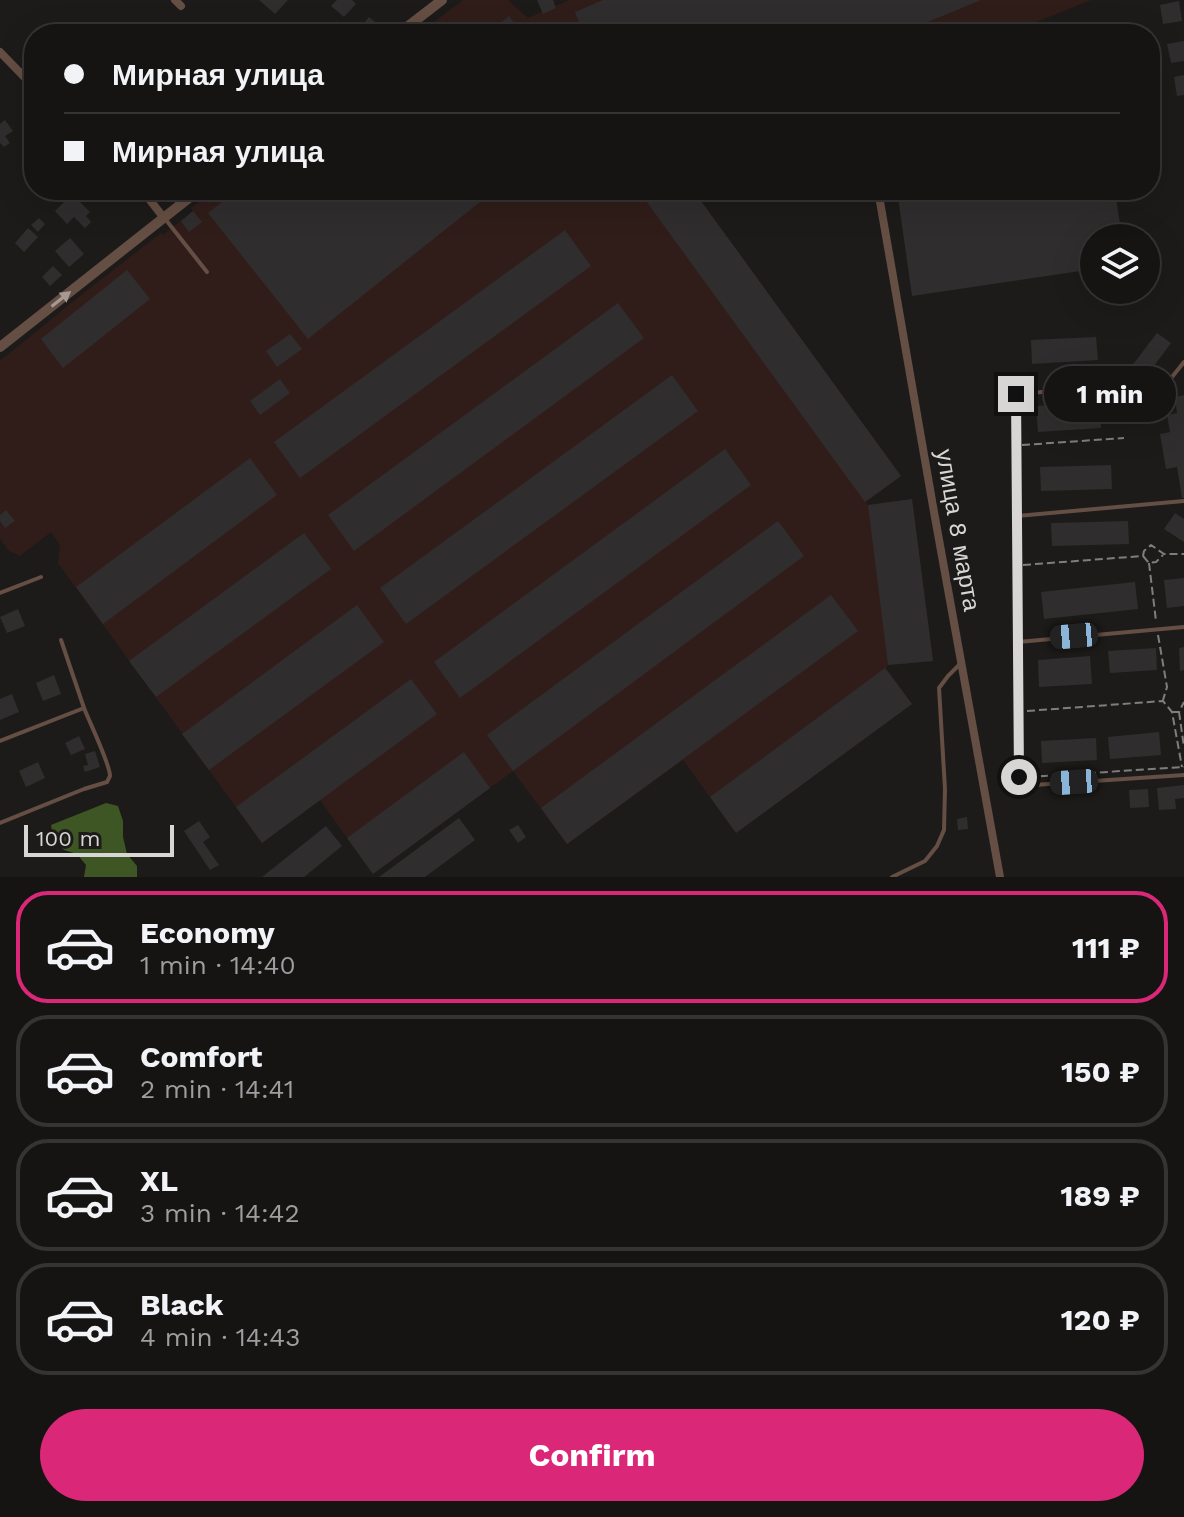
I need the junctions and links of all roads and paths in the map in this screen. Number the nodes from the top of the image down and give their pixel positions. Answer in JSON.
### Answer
{"nodes":[{"id":1,"x":442,"y":0,"type":"edge"},
{"id":2,"x":411,"y":24,"type":"edge"},
{"id":3,"x":0,"y":52,"type":"edge"},
{"id":4,"x":24,"y":77,"type":"edge"},
{"id":5,"x":150,"y":200,"type":"edge"},
{"id":6,"x":186,"y":200,"type":"edge"},
{"id":7,"x":880,"y":200,"type":"edge"},
{"id":8,"x":164,"y":218,"type":"junction"},
{"id":9,"x":207,"y":272,"type":"dead end"},
{"id":10,"x":0,"y":347,"type":"edge"},
{"id":11,"x":1184,"y":362,"type":"edge"},
{"id":12,"x":1124,"y":438,"type":"dead end"},
{"id":13,"x":1017,"y":446,"type":"junction"},
{"id":14,"x":1184,"y":501,"type":"edge"},
{"id":15,"x":1017,"y":516,"type":"junction"},
{"id":16,"x":1164,"y":554,"type":"junction"},
{"id":17,"x":1184,"y":554,"type":"edge"},
{"id":18,"x":1143,"y":556,"type":"junction"},
{"id":19,"x":1149,"y":563,"type":"junction"},
{"id":20,"x":1017,"y":565,"type":"junction"},
{"id":21,"x":41,"y":577,"type":"dead end"},
{"id":22,"x":0,"y":593,"type":"edge"},
{"id":23,"x":1184,"y":627,"type":"edge"},
{"id":24,"x":1157,"y":628,"type":"junction"},
{"id":25,"x":61,"y":640,"type":"dead end"},
{"id":26,"x":1018,"y":642,"type":"junction"},
{"id":27,"x":961,"y":663,"type":"junction"},
{"id":28,"x":1163,"y":701,"type":"junction"},
{"id":29,"x":1184,"y":702,"type":"edge"},
{"id":30,"x":84,"y":708,"type":"junction"},
{"id":31,"x":1018,"y":711,"type":"junction"},
{"id":32,"x":1172,"y":712,"type":"junction"},
{"id":33,"x":1179,"y":712,"type":"junction"},
{"id":34,"x":0,"y":741,"type":"edge"},
{"id":35,"x":1184,"y":747,"type":"edge"},
{"id":36,"x":1183,"y":767,"type":"edge"},
{"id":37,"x":1184,"y":775,"type":"edge"},
{"id":38,"x":1019,"y":777,"type":"junction"},
{"id":39,"x":0,"y":823,"type":"edge"},
{"id":40,"x":892,"y":877,"type":"edge"},
{"id":41,"x":1000,"y":877,"type":"edge"}],
"edges":[{"from":1,"to":2,"type":"street"},
{"from":3,"to":4,"type":"street"},
{"from":5,"to":8,"type":"street"},
{"from":6,"to":8,"type":"street"},
{"from":7,"to":27,"type":"street","name":"улица 8 марта"},
{"from":8,"to":9,"type":"lane"},
{"from":10,"to":8,"type":"street","one_way":true},
{"from":11,"to":13,"type":"lane"},
{"from":12,"to":13,"type":"path"},
{"from":13,"to":15,"type":"lane"},
{"from":14,"to":15,"type":"lane"},
{"from":15,"to":20,"type":"lane"},
{"from":16,"to":17,"type":"path"},
{"from":16,"to":18,"type":"path"},
{"from":16,"to":19,"type":"path"},
{"from":18,"to":19,"type":"path"},
{"from":18,"to":20,"type":"path"},
{"from":19,"to":24,"type":"path"},
{"from":20,"to":26,"type":"lane"},
{"from":21,"to":22,"type":"lane"},
{"from":23,"to":24,"type":"lane"},
{"from":24,"to":26,"type":"lane"},
{"from":24,"to":28,"type":"path"},
{"from":25,"to":30,"type":"lane"},
{"from":26,"to":31,"type":"lane"},
{"from":27,"to":40,"type":"lane"},
{"from":27,"to":41,"type":"street","name":"улица 8 марта"},
{"from":28,"to":31,"type":"path"},
{"from":28,"to":32,"type":"path"},
{"from":29,"to":33,"type":"path"},
{"from":30,"to":34,"type":"lane"},
{"from":30,"to":39,"type":"lane"},
{"from":31,"to":38,"type":"lane"},
{"from":32,"to":33,"type":"path"},
{"from":32,"to":36,"type":"path"},
{"from":33,"to":35,"type":"path"},
{"from":36,"to":38,"type":"path"},
{"from":37,"to":38,"type":"lane"}]}
